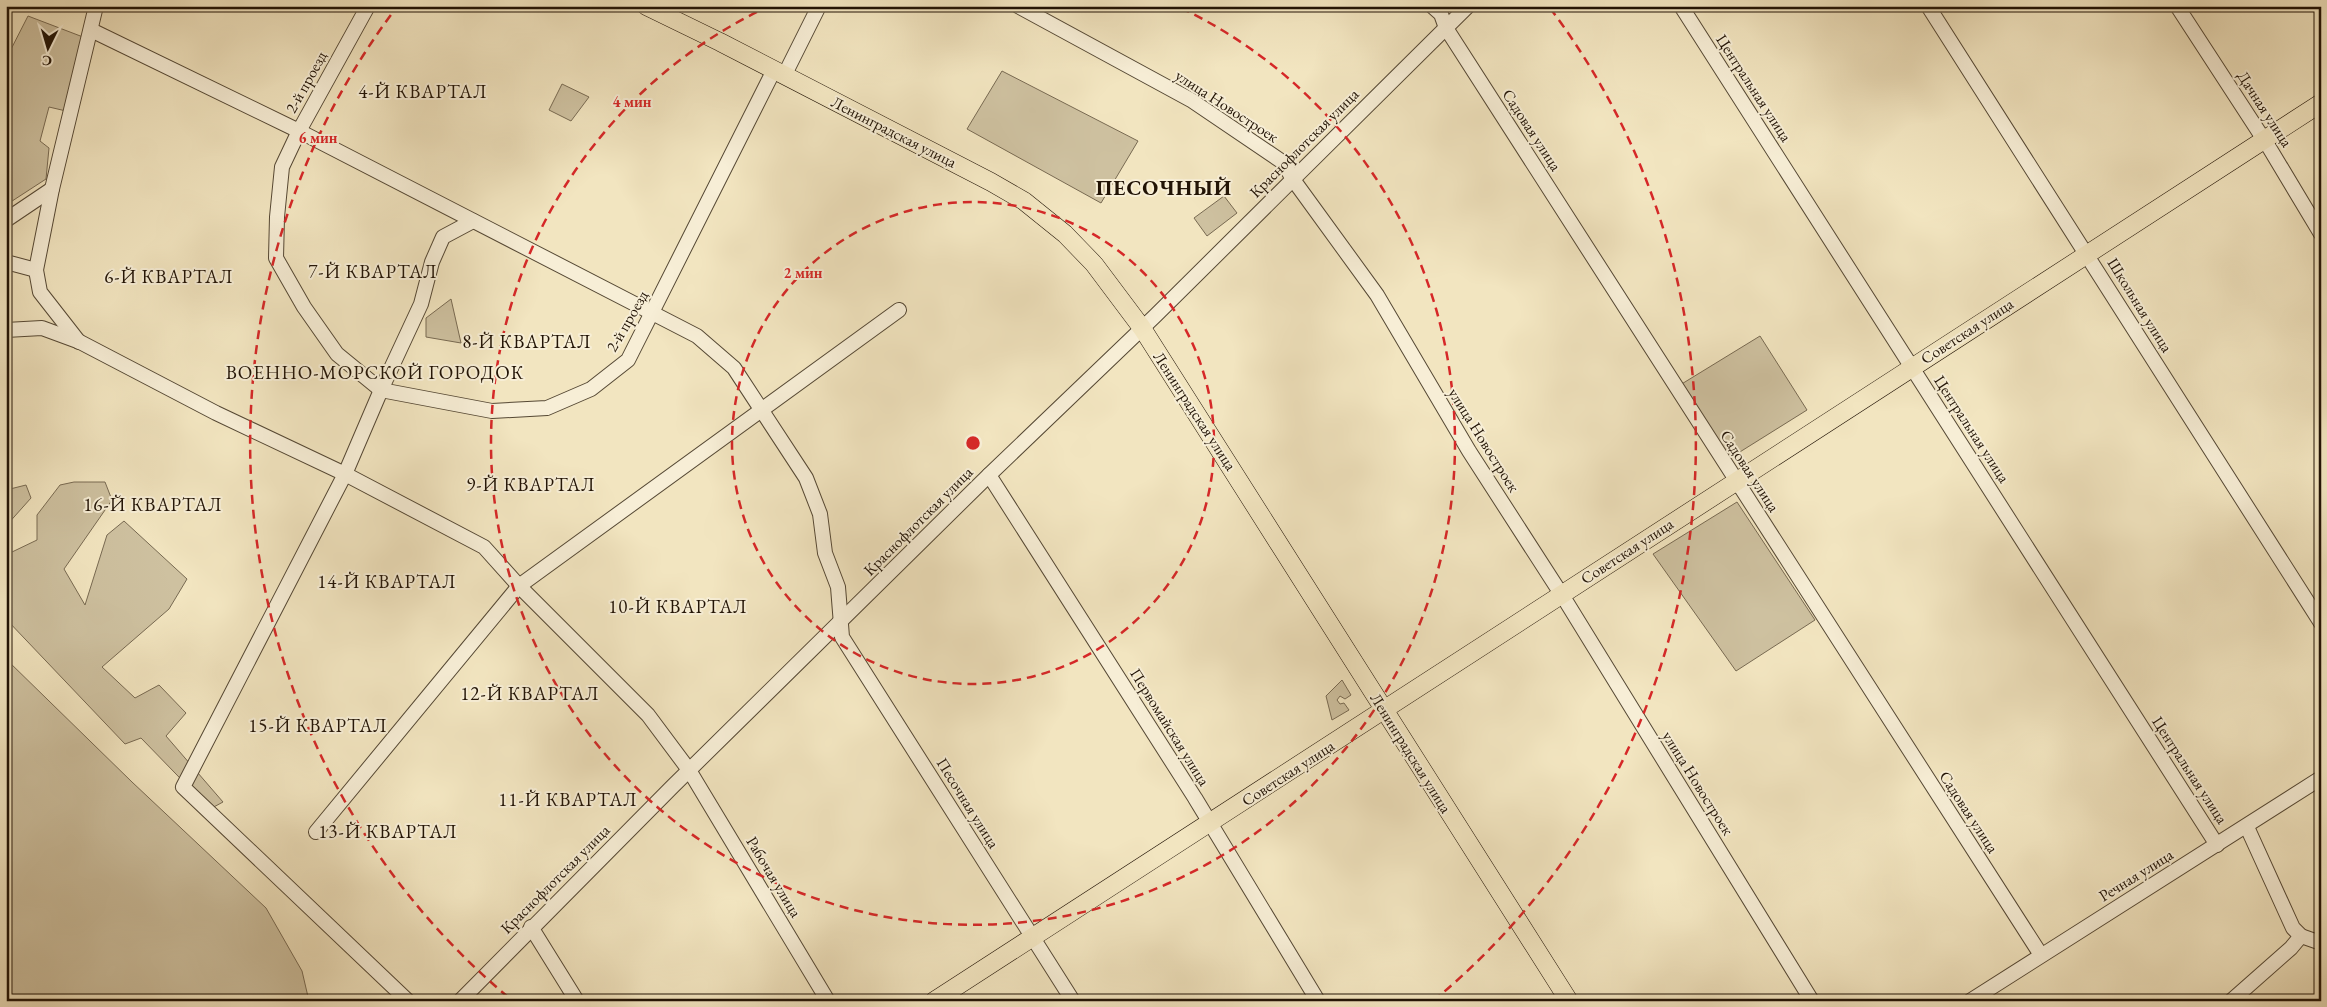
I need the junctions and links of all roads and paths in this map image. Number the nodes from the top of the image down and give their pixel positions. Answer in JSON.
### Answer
{"nodes":[{"id":1,"x":96,"y":6,"type":"edge"},
{"id":2,"x":368,"y":6,"type":"edge"},
{"id":3,"x":646,"y":6,"type":"edge"},
{"id":4,"x":819,"y":6,"type":"edge"},
{"id":5,"x":1018,"y":6,"type":"edge"},
{"id":6,"x":1432,"y":6,"type":"edge"},
{"id":7,"x":1468,"y":6,"type":"edge"},
{"id":8,"x":1681,"y":6,"type":"edge"},
{"id":9,"x":1928,"y":6,"type":"edge"},
{"id":10,"x":2177,"y":6,"type":"edge"},
{"id":11,"x":1446,"y":28,"type":"junction"},
{"id":12,"x":91,"y":30,"type":"junction"},
{"id":13,"x":779,"y":73,"type":"junction"},
{"id":14,"x":2321,"y":102,"type":"edge"},
{"id":15,"x":299,"y":130,"type":"junction"},
{"id":16,"x":2265,"y":140,"type":"junction"},
{"id":17,"x":1292,"y":178,"type":"junction"},
{"id":18,"x":52,"y":189,"type":"junction"},
{"id":19,"x":6,"y":220,"type":"edge"},
{"id":20,"x":473,"y":221,"type":"junction"},
{"id":21,"x":2321,"y":234,"type":"edge"},
{"id":22,"x":2087,"y":254,"type":"junction"},
{"id":23,"x":6,"y":262,"type":"edge"},
{"id":24,"x":36,"y":270,"type":"junction"},
{"id":25,"x":900,"y":310,"type":"dead end"},
{"id":26,"x":653,"y":314,"type":"junction"},
{"id":27,"x":1142,"y":328,"type":"junction"},
{"id":28,"x":6,"y":330,"type":"edge"},
{"id":29,"x":80,"y":342,"type":"junction"},
{"id":30,"x":1912,"y":367,"type":"junction"},
{"id":31,"x":381,"y":390,"type":"junction"},
{"id":32,"x":762,"y":408,"type":"junction"},
{"id":33,"x":346,"y":474,"type":"junction"},
{"id":34,"x":989,"y":475,"type":"junction"},
{"id":35,"x":1736,"y":481,"type":"junction"},
{"id":36,"x":519,"y":586,"type":"junction"},
{"id":37,"x":1561,"y":594,"type":"junction"},
{"id":38,"x":842,"y":620,"type":"junction"},
{"id":39,"x":2321,"y":623,"type":"edge"},
{"id":40,"x":1384,"y":710,"type":"junction"},
{"id":41,"x":690,"y":770,"type":"junction"},
{"id":42,"x":2321,"y":778,"type":"edge"},
{"id":43,"x":1210,"y":823,"type":"junction"},
{"id":44,"x":2246,"y":827,"type":"junction"},
{"id":45,"x":316,"y":832,"type":"dead end"},
{"id":46,"x":2217,"y":845,"type":"junction"},
{"id":47,"x":531,"y":927,"type":"junction"},
{"id":48,"x":1032,"y":936,"type":"junction"},
{"id":49,"x":2301,"y":936,"type":"junction"},
{"id":50,"x":2321,"y":943,"type":"edge"},
{"id":51,"x":2041,"y":955,"type":"junction"},
{"id":52,"x":408,"y":1001,"type":"edge"},
{"id":53,"x":460,"y":1001,"type":"edge"},
{"id":54,"x":577,"y":1001,"type":"edge"},
{"id":55,"x":828,"y":1001,"type":"edge"},
{"id":56,"x":934,"y":1001,"type":"edge"},
{"id":57,"x":1073,"y":1001,"type":"edge"},
{"id":58,"x":1318,"y":1001,"type":"edge"},
{"id":59,"x":1569,"y":1001,"type":"edge"},
{"id":60,"x":1812,"y":1001,"type":"edge"},
{"id":61,"x":1970,"y":1001,"type":"edge"},
{"id":62,"x":2231,"y":1001,"type":"edge"}],
"edges":[{"from":1,"to":12,"type":"street"},
{"from":2,"to":15,"type":"street","name":"2-й проезд"},
{"from":3,"to":13,"type":"main road","name":"Ленинградская улица"},
{"from":4,"to":13,"type":"street","name":"2-й проезд"},
{"from":5,"to":17,"type":"street","name":"улица Новостроек"},
{"from":6,"to":11,"type":"street","name":"Садовая улица"},
{"from":7,"to":11,"type":"street","name":"Краснофлотская улица"},
{"from":8,"to":30,"type":"street","name":"Центральная улица"},
{"from":9,"to":22,"type":"street","name":"Школьная улица"},
{"from":10,"to":16,"type":"street","name":"Дачная улица"},
{"from":11,"to":17,"type":"street","name":"Краснофлотская улица"},
{"from":11,"to":35,"type":"street","name":"Садовая улица"},
{"from":12,"to":15,"type":"street","name":"Песочная улица"},
{"from":12,"to":18,"type":"street"},
{"from":13,"to":26,"type":"street","name":"2-й проезд"},
{"from":13,"to":27,"type":"main road","name":"Ленинградская улица"},
{"from":14,"to":16,"type":"main road","name":"Советская улица"},
{"from":15,"to":20,"type":"street","name":"Песочная улица"},
{"from":15,"to":31,"type":"street","name":"2-й проезд"},
{"from":16,"to":21,"type":"street","name":"Дачная улица"},
{"from":16,"to":22,"type":"main road","name":"Советская улица"},
{"from":17,"to":27,"type":"street","name":"Краснофлотская улица"},
{"from":17,"to":37,"type":"street","name":"улица Новостроек"},
{"from":18,"to":19,"type":"street"},
{"from":18,"to":24,"type":"street"},
{"from":20,"to":26,"type":"street","name":"Песочная улица"},
{"from":20,"to":31,"type":"street"},
{"from":22,"to":30,"type":"main road","name":"Советская улица"},
{"from":22,"to":39,"type":"street","name":"Школьная улица"},
{"from":23,"to":24,"type":"street"},
{"from":24,"to":29,"type":"street"},
{"from":25,"to":32,"type":"street"},
{"from":26,"to":31,"type":"street","name":"2-й проезд"},
{"from":26,"to":32,"type":"street","name":"Песочная улица"},
{"from":27,"to":34,"type":"street","name":"Краснофлотская улица"},
{"from":27,"to":40,"type":"main road","name":"Ленинградская улица"},
{"from":28,"to":29,"type":"street","name":"Рабочая улица"},
{"from":29,"to":33,"type":"street","name":"Рабочая улица"},
{"from":30,"to":35,"type":"main road","name":"Советская улица"},
{"from":30,"to":46,"type":"street","name":"Центральная улица"},
{"from":31,"to":33,"type":"street"},
{"from":32,"to":36,"type":"street"},
{"from":32,"to":38,"type":"street","name":"Песочная улица"},
{"from":33,"to":36,"type":"street","name":"Рабочая улица"},
{"from":33,"to":52,"type":"street"},
{"from":34,"to":38,"type":"street","name":"Краснофлотская улица"},
{"from":34,"to":43,"type":"street","name":"Первомайская улица"},
{"from":35,"to":37,"type":"main road","name":"Советская улица"},
{"from":35,"to":51,"type":"street","name":"Садовая улица"},
{"from":36,"to":41,"type":"street","name":"Рабочая улица"},
{"from":36,"to":45,"type":"street"},
{"from":37,"to":40,"type":"main road","name":"Советская улица"},
{"from":37,"to":60,"type":"street","name":"улица Новостроек"},
{"from":38,"to":41,"type":"street","name":"Краснофлотская улица"},
{"from":38,"to":48,"type":"street","name":"Песочная улица"},
{"from":40,"to":43,"type":"main road","name":"Советская улица"},
{"from":40,"to":59,"type":"main road","name":"Ленинградская улица"},
{"from":41,"to":47,"type":"street","name":"Краснофлотская улица"},
{"from":41,"to":55,"type":"street","name":"Рабочая улица"},
{"from":42,"to":44,"type":"street","name":"Речная улица"},
{"from":43,"to":48,"type":"main road","name":"Советская улица"},
{"from":43,"to":58,"type":"street","name":"Первомайская улица"},
{"from":44,"to":46,"type":"street","name":"Речная улица"},
{"from":44,"to":49,"type":"street"},
{"from":46,"to":51,"type":"street","name":"Речная улица"},
{"from":47,"to":53,"type":"street","name":"Краснофлотская улица"},
{"from":47,"to":54,"type":"street"},
{"from":48,"to":56,"type":"main road","name":"Советская улица"},
{"from":48,"to":57,"type":"street","name":"Песочная улица"},
{"from":49,"to":50,"type":"street"},
{"from":49,"to":62,"type":"street"},
{"from":51,"to":61,"type":"street","name":"Речная улица"}]}
